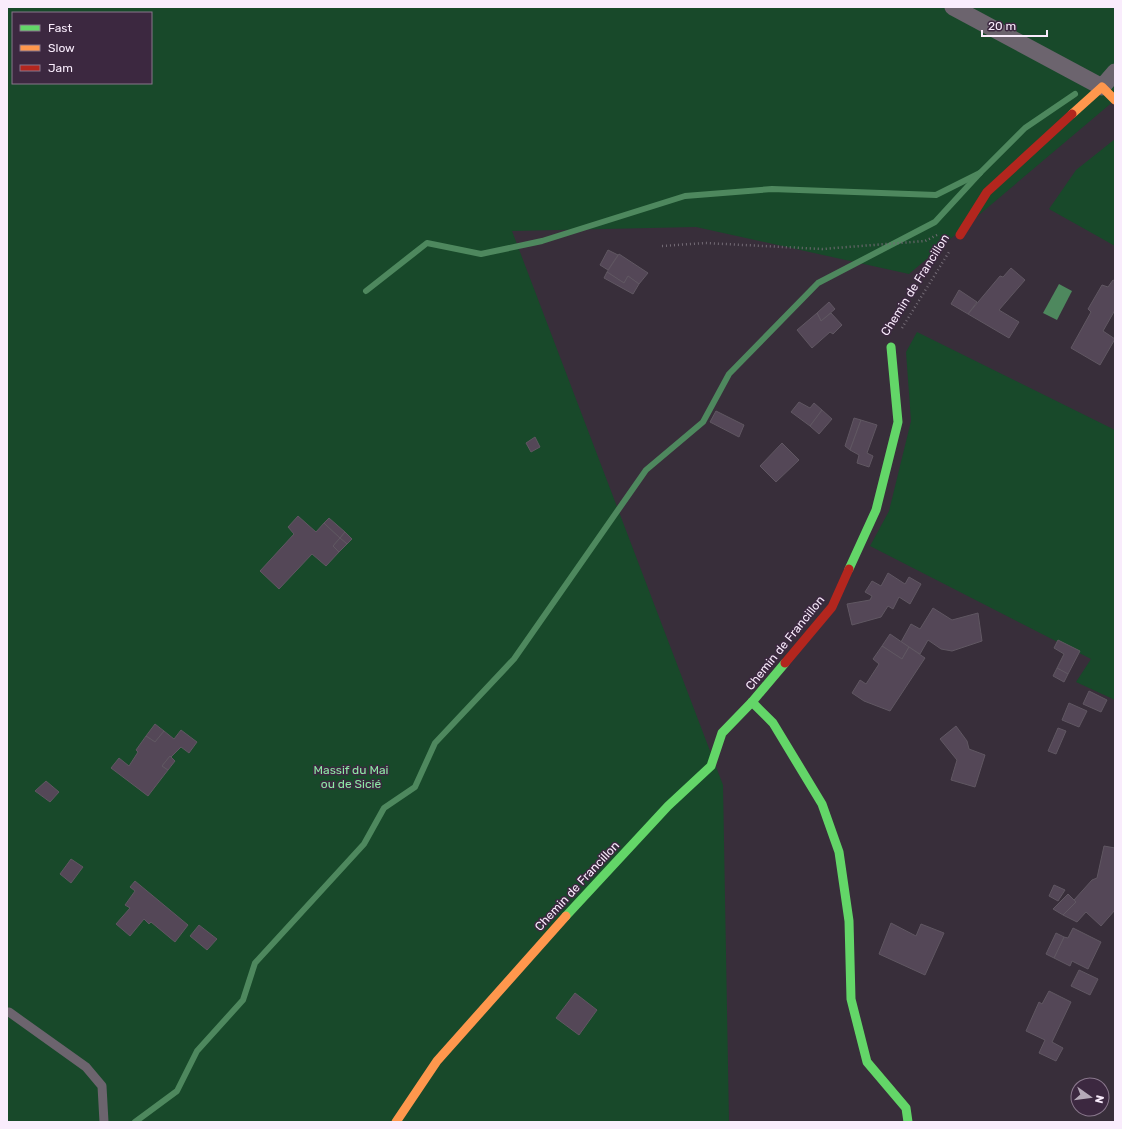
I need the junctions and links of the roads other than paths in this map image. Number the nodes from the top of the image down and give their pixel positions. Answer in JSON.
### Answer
{"nodes":[{"id":1,"x":953,"y":7,"type":"edge"},
{"id":2,"x":1115,"y":72,"type":"edge"},
{"id":3,"x":1102,"y":87,"type":"junction"},
{"id":4,"x":1115,"y":100,"type":"edge"},
{"id":5,"x":960,"y":235,"type":"road end"},
{"id":6,"x":891,"y":347,"type":"road end"},
{"id":7,"x":752,"y":702,"type":"junction"},
{"id":8,"x":9,"y":1012,"type":"dead end"},
{"id":9,"x":104,"y":1122,"type":"edge"},
{"id":10,"x":396,"y":1122,"type":"edge"},
{"id":11,"x":908,"y":1122,"type":"edge"}],
"edges":[{"from":1,"to":3,"type":"street"},
{"from":2,"to":3,"type":"street"},
{"from":3,"to":4,"type":"street"},
{"from":3,"to":5,"type":"street","name":"Chemin de Francillon"},
{"from":6,"to":7,"type":"street","name":"Chemin de Francillon"},
{"from":7,"to":10,"type":"street","name":"Chemin de Francillon"},
{"from":7,"to":11,"type":"street"},
{"from":8,"to":9,"type":"lane"}]}
